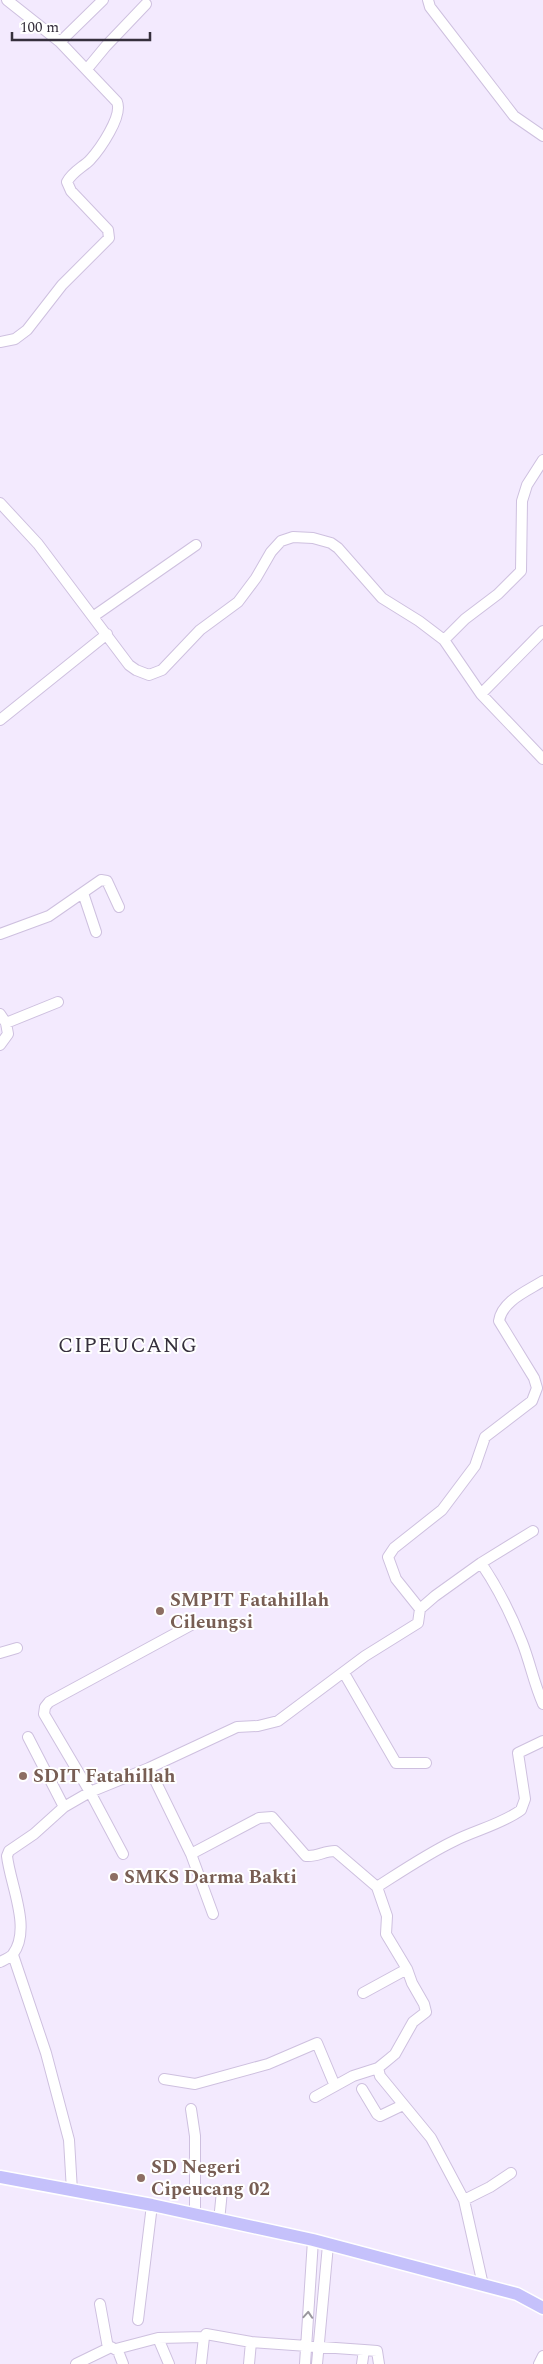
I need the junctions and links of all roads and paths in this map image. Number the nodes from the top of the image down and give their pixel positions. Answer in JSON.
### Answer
{"nodes":[{"id":1,"x":7,"y":0,"type":"edge"},
{"id":2,"x":103,"y":0,"type":"edge"},
{"id":3,"x":428,"y":0,"type":"edge"},
{"id":4,"x":146,"y":4,"type":"dead end"},
{"id":5,"x":60,"y":42,"type":"junction"},
{"id":6,"x":87,"y":69,"type":"junction"},
{"id":7,"x":543,"y":136,"type":"edge"},
{"id":8,"x":0,"y":342,"type":"edge"},
{"id":9,"x":543,"y":460,"type":"edge"},
{"id":10,"x":0,"y":503,"type":"edge"},
{"id":11,"x":196,"y":545,"type":"dead end"},
{"id":12,"x":94,"y":616,"type":"junction"},
{"id":13,"x":543,"y":632,"type":"edge"},
{"id":14,"x":107,"y":634,"type":"junction"},
{"id":15,"x":444,"y":640,"type":"junction"},
{"id":16,"x":481,"y":694,"type":"junction"},
{"id":17,"x":0,"y":720,"type":"edge"},
{"id":18,"x":543,"y":759,"type":"edge"},
{"id":19,"x":83,"y":893,"type":"junction"},
{"id":20,"x":119,"y":908,"type":"dead end"},
{"id":21,"x":96,"y":932,"type":"dead end"},
{"id":22,"x":0,"y":934,"type":"edge"},
{"id":23,"x":58,"y":1002,"type":"dead end"},
{"id":24,"x":3,"y":1019,"type":"edge"},
{"id":25,"x":0,"y":1045,"type":"edge"},
{"id":26,"x":543,"y":1281,"type":"edge"},
{"id":27,"x":533,"y":1531,"type":"dead end"},
{"id":28,"x":481,"y":1563,"type":"junction"},
{"id":29,"x":420,"y":1609,"type":"junction"},
{"id":30,"x":192,"y":1625,"type":"dead end"},
{"id":31,"x":17,"y":1648,"type":"dead end"},
{"id":32,"x":0,"y":1653,"type":"edge"},
{"id":33,"x":344,"y":1673,"type":"junction"},
{"id":34,"x":543,"y":1704,"type":"edge"},
{"id":35,"x":28,"y":1737,"type":"dead end"},
{"id":36,"x":543,"y":1741,"type":"edge"},
{"id":37,"x":426,"y":1763,"type":"dead end"},
{"id":38,"x":149,"y":1768,"type":"junction"},
{"id":39,"x":90,"y":1792,"type":"junction"},
{"id":40,"x":64,"y":1807,"type":"junction"},
{"id":41,"x":4,"y":1852,"type":"edge"},
{"id":42,"x":123,"y":1854,"type":"dead end"},
{"id":43,"x":191,"y":1854,"type":"junction"},
{"id":44,"x":377,"y":1887,"type":"junction"},
{"id":45,"x":213,"y":1914,"type":"dead end"},
{"id":46,"x":13,"y":1955,"type":"junction"},
{"id":47,"x":0,"y":1962,"type":"edge"},
{"id":48,"x":407,"y":1969,"type":"junction"},
{"id":49,"x":363,"y":1993,"type":"dead end"},
{"id":50,"x":378,"y":2068,"type":"junction"},
{"id":51,"x":164,"y":2079,"type":"dead end"},
{"id":52,"x":335,"y":2086,"type":"junction"},
{"id":53,"x":362,"y":2089,"type":"dead end"},
{"id":54,"x":315,"y":2097,"type":"dead end"},
{"id":55,"x":403,"y":2105,"type":"junction"},
{"id":56,"x":191,"y":2109,"type":"dead end"},
{"id":57,"x":511,"y":2174,"type":"dead end"},
{"id":58,"x":0,"y":2177,"type":"edge"},
{"id":59,"x":72,"y":2191,"type":"junction"},
{"id":60,"x":222,"y":2191,"type":"dead end"},
{"id":61,"x":464,"y":2200,"type":"junction"},
{"id":62,"x":152,"y":2205,"type":"junction"},
{"id":63,"x":194,"y":2214,"type":"junction"},
{"id":64,"x":219,"y":2221,"type":"junction"},
{"id":65,"x":313,"y":2240,"type":"junction"},
{"id":66,"x":328,"y":2245,"type":"junction"},
{"id":67,"x":483,"y":2285,"type":"junction"},
{"id":68,"x":100,"y":2304,"type":"dead end"},
{"id":69,"x":543,"y":2308,"type":"edge"},
{"id":70,"x":138,"y":2320,"type":"dead end"},
{"id":71,"x":204,"y":2337,"type":"junction"},
{"id":72,"x":158,"y":2338,"type":"junction"},
{"id":73,"x":251,"y":2342,"type":"junction"},
{"id":74,"x":306,"y":2346,"type":"junction"},
{"id":75,"x":318,"y":2347,"type":"junction"},
{"id":76,"x":112,"y":2348,"type":"junction"},
{"id":77,"x":364,"y":2350,"type":"junction"},
{"id":78,"x":543,"y":2356,"type":"edge"},
{"id":79,"x":76,"y":2364,"type":"edge"},
{"id":80,"x":123,"y":2364,"type":"edge"},
{"id":81,"x":169,"y":2364,"type":"edge"},
{"id":82,"x":202,"y":2364,"type":"edge"},
{"id":83,"x":249,"y":2364,"type":"edge"},
{"id":84,"x":305,"y":2364,"type":"edge"},
{"id":85,"x":317,"y":2364,"type":"edge"},
{"id":86,"x":362,"y":2364,"type":"edge"},
{"id":87,"x":379,"y":2364,"type":"edge"},
{"id":88,"x":539,"y":2364,"type":"edge"}],
"edges":[{"from":1,"to":5,"type":"street"},
{"from":2,"to":5,"type":"street"},
{"from":3,"to":7,"type":"street"},
{"from":4,"to":6,"type":"street"},
{"from":5,"to":6,"type":"street"},
{"from":6,"to":8,"type":"street"},
{"from":9,"to":15,"type":"street"},
{"from":10,"to":12,"type":"street"},
{"from":11,"to":12,"type":"street"},
{"from":12,"to":14,"type":"street"},
{"from":13,"to":16,"type":"street"},
{"from":14,"to":15,"type":"street"},
{"from":14,"to":17,"type":"street"},
{"from":15,"to":16,"type":"street"},
{"from":16,"to":18,"type":"street"},
{"from":19,"to":20,"type":"street"},
{"from":19,"to":21,"type":"street"},
{"from":19,"to":22,"type":"street"},
{"from":23,"to":24,"type":"street"},
{"from":24,"to":25,"type":"street"},
{"from":26,"to":29,"type":"street"},
{"from":27,"to":28,"type":"street"},
{"from":28,"to":29,"type":"street"},
{"from":28,"to":34,"type":"street"},
{"from":29,"to":33,"type":"street"},
{"from":30,"to":39,"type":"street"},
{"from":31,"to":32,"type":"street"},
{"from":33,"to":37,"type":"street"},
{"from":33,"to":38,"type":"street"},
{"from":35,"to":40,"type":"street"},
{"from":36,"to":44,"type":"street"},
{"from":38,"to":39,"type":"street"},
{"from":38,"to":43,"type":"street"},
{"from":39,"to":40,"type":"street"},
{"from":39,"to":42,"type":"street"},
{"from":40,"to":41,"type":"street"},
{"from":41,"to":46,"type":"street"},
{"from":43,"to":44,"type":"street"},
{"from":43,"to":45,"type":"street"},
{"from":44,"to":48,"type":"street"},
{"from":46,"to":47,"type":"street"},
{"from":46,"to":59,"type":"street"},
{"from":48,"to":49,"type":"street"},
{"from":48,"to":50,"type":"street"},
{"from":50,"to":52,"type":"street"},
{"from":50,"to":55,"type":"street"},
{"from":51,"to":52,"type":"street"},
{"from":52,"to":54,"type":"street"},
{"from":53,"to":55,"type":"street"},
{"from":55,"to":61,"type":"street"},
{"from":56,"to":63,"type":"street"},
{"from":57,"to":61,"type":"street"},
{"from":58,"to":59,"type":"main road"},
{"from":59,"to":62,"type":"main road"},
{"from":60,"to":64,"type":"street"},
{"from":61,"to":67,"type":"street"},
{"from":62,"to":63,"type":"main road"},
{"from":62,"to":70,"type":"street"},
{"from":63,"to":64,"type":"main road"},
{"from":64,"to":65,"type":"main road"},
{"from":65,"to":66,"type":"main road"},
{"from":74,"to":65,"type":"street","one_way":true},
{"from":66,"to":67,"type":"main road"},
{"from":66,"to":75,"type":"street"},
{"from":67,"to":69,"type":"main road"},
{"from":68,"to":76,"type":"street"},
{"from":71,"to":72,"type":"street"},
{"from":71,"to":73,"type":"street"},
{"from":71,"to":82,"type":"street"},
{"from":72,"to":76,"type":"street"},
{"from":72,"to":81,"type":"street"},
{"from":73,"to":74,"type":"street"},
{"from":73,"to":83,"type":"street"},
{"from":74,"to":75,"type":"street"},
{"from":74,"to":84,"type":"street"},
{"from":75,"to":77,"type":"street"},
{"from":75,"to":85,"type":"street"},
{"from":76,"to":79,"type":"street"},
{"from":76,"to":80,"type":"street"},
{"from":77,"to":86,"type":"street"},
{"from":77,"to":87,"type":"street"},
{"from":78,"to":88,"type":"street"}]}
